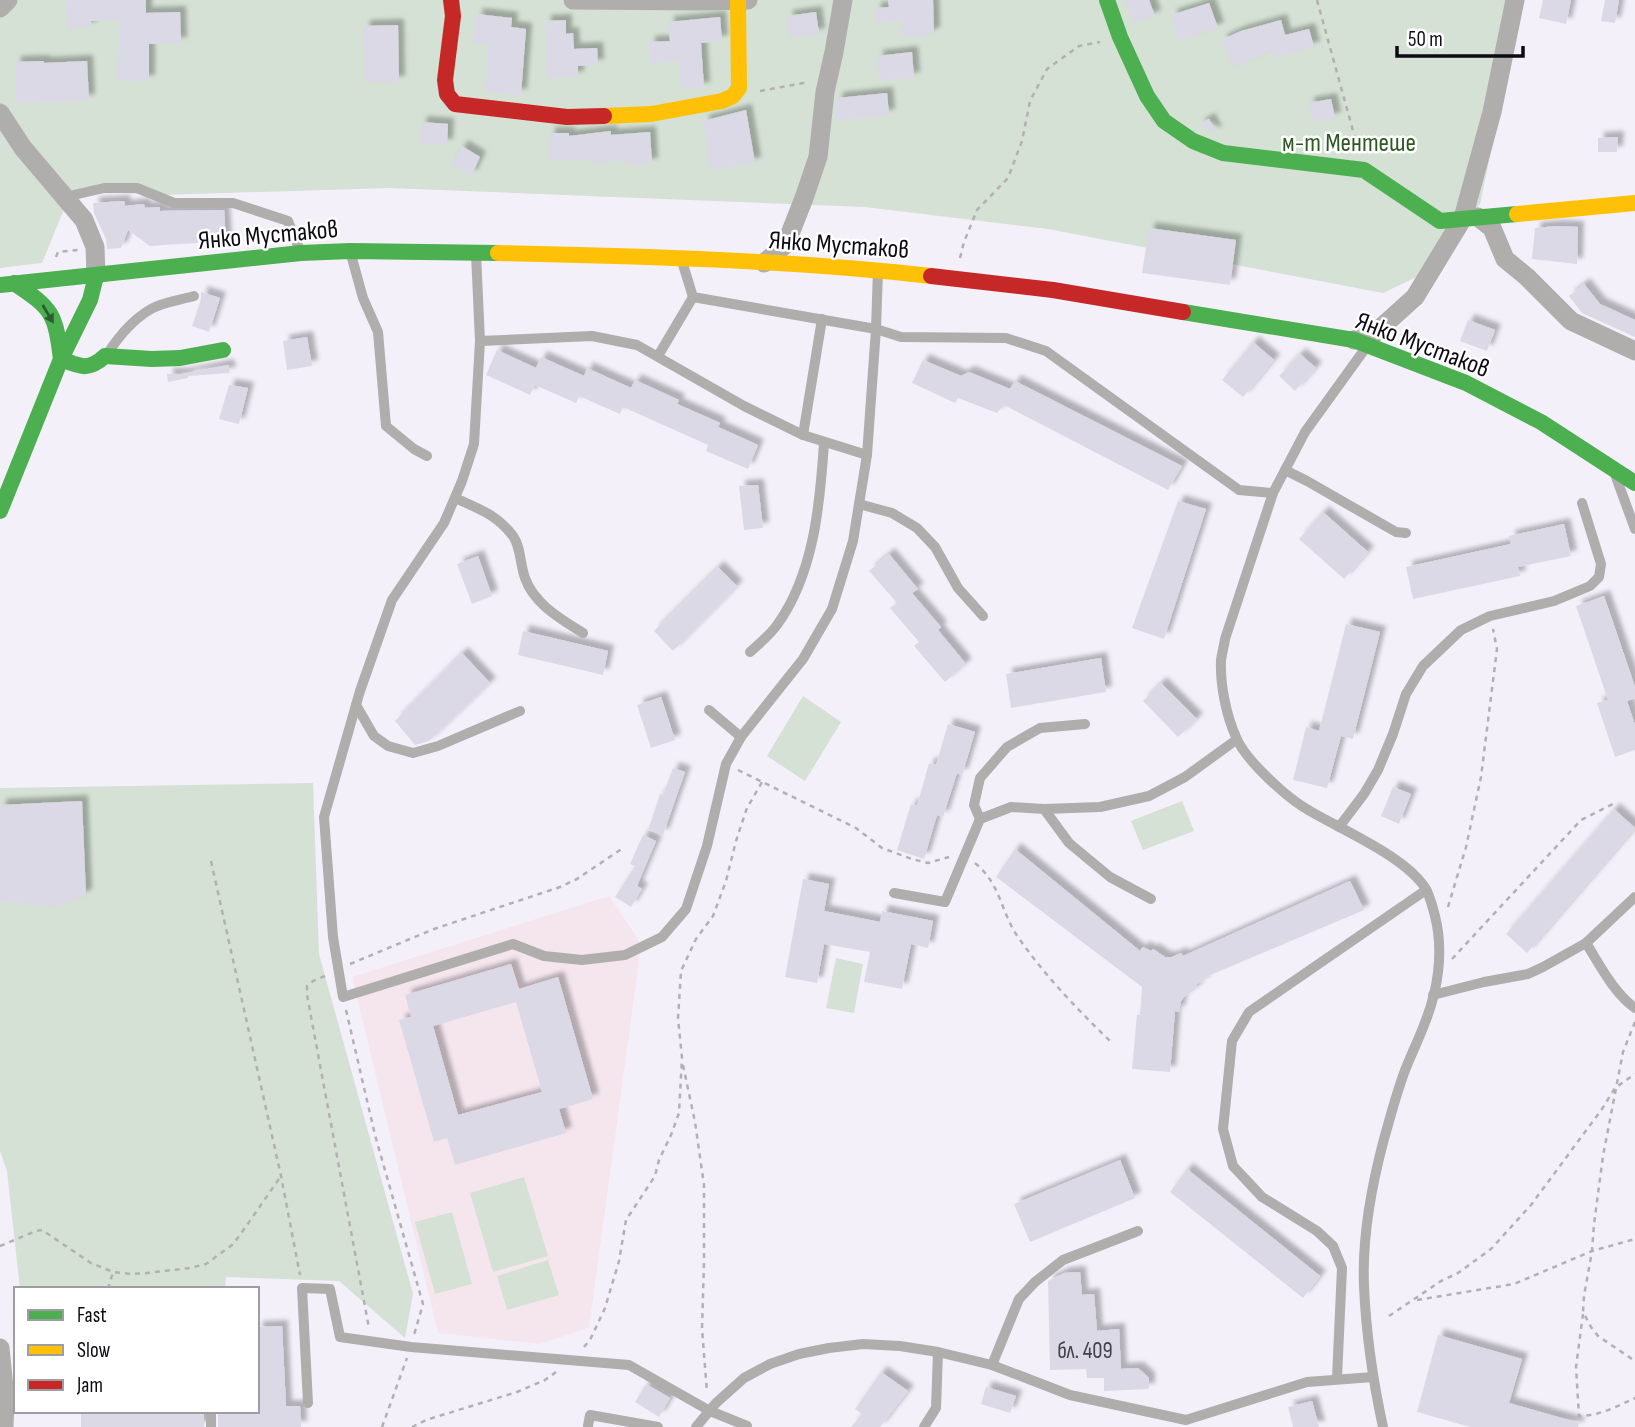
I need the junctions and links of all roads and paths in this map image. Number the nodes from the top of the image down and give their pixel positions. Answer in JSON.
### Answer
{"nodes":[{"id":1,"x":8,"y":0,"type":"edge"},
{"id":2,"x":451,"y":0,"type":"edge"},
{"id":3,"x":573,"y":0,"type":"edge"},
{"id":4,"x":738,"y":0,"type":"edge"},
{"id":5,"x":748,"y":0,"type":"edge"},
{"id":6,"x":843,"y":0,"type":"edge"},
{"id":7,"x":1107,"y":0,"type":"edge"},
{"id":8,"x":1317,"y":0,"type":"edge"},
{"id":9,"x":1516,"y":0,"type":"edge"},
{"id":10,"x":0,"y":8,"type":"edge"},
{"id":11,"x":1120,"y":37,"type":"junction"},
{"id":12,"x":828,"y":79,"type":"junction"},
{"id":13,"x":733,"y":96,"type":"junction"},
{"id":14,"x":0,"y":113,"type":"edge"},
{"id":15,"x":1364,"y":170,"type":"junction"},
{"id":16,"x":65,"y":197,"type":"junction"},
{"id":17,"x":1635,"y":203,"type":"edge"},
{"id":18,"x":1471,"y":217,"type":"junction"},
{"id":19,"x":350,"y":251,"type":"junction"},
{"id":20,"x":476,"y":252,"type":"junction"},
{"id":21,"x":301,"y":253,"type":"junction"},
{"id":22,"x":681,"y":258,"type":"junction"},
{"id":23,"x":764,"y":262,"type":"junction"},
{"id":24,"x":878,"y":270,"type":"junction"},
{"id":25,"x":96,"y":276,"type":"junction"},
{"id":26,"x":956,"y":279,"type":"junction"},
{"id":27,"x":7,"y":284,"type":"edge"},
{"id":28,"x":194,"y":296,"type":"dead end"},
{"id":29,"x":693,"y":297,"type":"junction"},
{"id":30,"x":822,"y":319,"type":"junction"},
{"id":31,"x":876,"y":329,"type":"junction"},
{"id":32,"x":480,"y":341,"type":"junction"},
{"id":33,"x":1361,"y":343,"type":"junction"},
{"id":34,"x":223,"y":350,"type":"dead end"},
{"id":35,"x":1635,"y":351,"type":"edge"},
{"id":36,"x":105,"y":356,"type":"junction"},
{"id":37,"x":658,"y":356,"type":"junction"},
{"id":38,"x":61,"y":359,"type":"junction"},
{"id":39,"x":803,"y":435,"type":"junction"},
{"id":40,"x":824,"y":443,"type":"junction"},
{"id":41,"x":867,"y":455,"type":"junction"},
{"id":42,"x":427,"y":456,"type":"dead end"},
{"id":43,"x":1612,"y":467,"type":"junction"},
{"id":44,"x":1285,"y":470,"type":"junction"},
{"id":45,"x":1635,"y":483,"type":"edge"},
{"id":46,"x":1273,"y":493,"type":"junction"},
{"id":47,"x":454,"y":498,"type":"junction"},
{"id":48,"x":1582,"y":503,"type":"dead end"},
{"id":49,"x":859,"y":504,"type":"junction"},
{"id":50,"x":0,"y":511,"type":"edge"},
{"id":51,"x":1635,"y":529,"type":"edge"},
{"id":52,"x":1406,"y":534,"type":"dead end"},
{"id":53,"x":983,"y":616,"type":"dead end"},
{"id":54,"x":1490,"y":616,"type":"junction"},
{"id":55,"x":583,"y":633,"type":"dead end"},
{"id":56,"x":750,"y":652,"type":"dead end"},
{"id":57,"x":356,"y":705,"type":"junction"},
{"id":58,"x":709,"y":710,"type":"dead end"},
{"id":59,"x":520,"y":711,"type":"dead end"},
{"id":60,"x":1085,"y":724,"type":"dead end"},
{"id":61,"x":741,"y":737,"type":"junction"},
{"id":62,"x":1236,"y":740,"type":"junction"},
{"id":63,"x":726,"y":764,"type":"junction"},
{"id":64,"x":762,"y":782,"type":"junction"},
{"id":65,"x":1615,"y":803,"type":"dead end"},
{"id":66,"x":1044,"y":809,"type":"junction"},
{"id":67,"x":980,"y":819,"type":"junction"},
{"id":68,"x":1339,"y":827,"type":"junction"},
{"id":69,"x":623,"y":848,"type":"dead end"},
{"id":70,"x":964,"y":856,"type":"junction"},
{"id":71,"x":211,"y":861,"type":"dead end"},
{"id":72,"x":1426,"y":890,"type":"junction"},
{"id":73,"x":894,"y":893,"type":"dead end"},
{"id":74,"x":1635,"y":897,"type":"edge"},
{"id":75,"x":1151,"y":899,"type":"dead end"},
{"id":76,"x":1439,"y":934,"type":"junction"},
{"id":77,"x":1586,"y":943,"type":"junction"},
{"id":78,"x":338,"y":969,"type":"junction"},
{"id":79,"x":1438,"y":974,"type":"junction"},
{"id":80,"x":1433,"y":995,"type":"junction"},
{"id":81,"x":343,"y":997,"type":"junction"},
{"id":82,"x":1635,"y":1008,"type":"edge"},
{"id":83,"x":1635,"y":1022,"type":"edge"},
{"id":84,"x":1112,"y":1044,"type":"dead end"},
{"id":85,"x":682,"y":1058,"type":"junction"},
{"id":86,"x":1635,"y":1073,"type":"edge"},
{"id":87,"x":1615,"y":1088,"type":"junction"},
{"id":88,"x":281,"y":1176,"type":"junction"},
{"id":89,"x":1138,"y":1231,"type":"dead end"},
{"id":90,"x":1635,"y":1240,"type":"edge"},
{"id":91,"x":0,"y":1246,"type":"edge"},
{"id":92,"x":1592,"y":1251,"type":"junction"},
{"id":93,"x":113,"y":1272,"type":"junction"},
{"id":94,"x":109,"y":1287,"type":"edge"},
{"id":95,"x":302,"y":1288,"type":"junction"},
{"id":96,"x":1414,"y":1300,"type":"junction"},
{"id":97,"x":1583,"y":1312,"type":"junction"},
{"id":98,"x":1389,"y":1316,"type":"dead end"},
{"id":99,"x":371,"y":1342,"type":"junction"},
{"id":100,"x":411,"y":1347,"type":"junction"},
{"id":101,"x":0,"y":1348,"type":"edge"},
{"id":102,"x":938,"y":1352,"type":"junction"},
{"id":103,"x":573,"y":1361,"type":"junction"},
{"id":104,"x":1635,"y":1361,"type":"edge"},
{"id":105,"x":992,"y":1365,"type":"junction"},
{"id":106,"x":1373,"y":1377,"type":"junction"},
{"id":107,"x":1337,"y":1378,"type":"junction"},
{"id":108,"x":11,"y":1397,"type":"edge"},
{"id":109,"x":1635,"y":1398,"type":"edge"},
{"id":110,"x":308,"y":1403,"type":"dead end"},
{"id":111,"x":710,"y":1410,"type":"junction"},
{"id":112,"x":1184,"y":1423,"type":"edge"},
{"id":113,"x":588,"y":1426,"type":"edge"},
{"id":114,"x":747,"y":1426,"type":"edge"},
{"id":115,"x":4,"y":1427,"type":"edge"},
{"id":116,"x":382,"y":1427,"type":"edge"},
{"id":117,"x":412,"y":1427,"type":"edge"},
{"id":118,"x":658,"y":1427,"type":"edge"},
{"id":119,"x":696,"y":1427,"type":"edge"},
{"id":120,"x":923,"y":1427,"type":"edge"},
{"id":121,"x":1383,"y":1427,"type":"edge"}],
"edges":[{"from":1,"to":10,"type":"street"},
{"from":2,"to":13,"type":"street"},
{"from":3,"to":4,"type":"street"},
{"from":4,"to":5,"type":"street"},
{"from":4,"to":13,"type":"street"},
{"from":6,"to":12,"type":"street"},
{"from":7,"to":11,"type":"street"},
{"from":8,"to":15,"type":"path"},
{"from":9,"to":18,"type":"street"},
{"from":11,"to":15,"type":"street"},
{"from":11,"to":26,"type":"path"},
{"from":12,"to":13,"type":"path"},
{"from":12,"to":23,"type":"street"},
{"from":14,"to":16,"type":"street"},
{"from":15,"to":18,"type":"street"},
{"from":16,"to":21,"type":"lane"},
{"from":16,"to":25,"type":"street"},
{"from":17,"to":18,"type":"street"},
{"from":18,"to":33,"type":"street"},
{"from":18,"to":35,"type":"street"},
{"from":19,"to":20,"type":"street","name":"Янко Мустаков"},
{"from":19,"to":21,"type":"street","name":"Янко Мустаков"},
{"from":19,"to":42,"type":"lane"},
{"from":20,"to":22,"type":"street","name":"Янко Мустаков"},
{"from":20,"to":32,"type":"lane"},
{"from":21,"to":25,"type":"street","name":"Янко Мустаков"},
{"from":22,"to":23,"type":"street","name":"Янко Мустаков"},
{"from":22,"to":29,"type":"lane"},
{"from":23,"to":24,"type":"street","name":"Янко Мустаков"},
{"from":24,"to":26,"type":"street","name":"Янко Мустаков"},
{"from":24,"to":31,"type":"lane"},
{"from":25,"to":27,"type":"street","name":"Янко Мустаков"},
{"from":25,"to":38,"type":"street"},
{"from":26,"to":33,"type":"street","name":"Янко Мустаков"},
{"from":27,"to":38,"type":"street","one_way":true},
{"from":28,"to":36,"type":"lane"},
{"from":29,"to":30,"type":"lane"},
{"from":29,"to":37,"type":"lane"},
{"from":30,"to":31,"type":"lane"},
{"from":30,"to":39,"type":"lane"},
{"from":31,"to":41,"type":"lane"},
{"from":31,"to":46,"type":"lane"},
{"from":32,"to":37,"type":"lane"},
{"from":32,"to":47,"type":"lane"},
{"from":33,"to":43,"type":"street","name":"Янко Мустаков"},
{"from":33,"to":44,"type":"lane"},
{"from":34,"to":36,"type":"street"},
{"from":36,"to":38,"type":"street"},
{"from":37,"to":39,"type":"lane"},
{"from":38,"to":50,"type":"street"},
{"from":39,"to":40,"type":"lane"},
{"from":40,"to":41,"type":"lane"},
{"from":40,"to":56,"type":"lane"},
{"from":41,"to":49,"type":"lane"},
{"from":43,"to":45,"type":"street","name":"Янко Мустаков"},
{"from":43,"to":51,"type":"lane"},
{"from":44,"to":46,"type":"lane"},
{"from":44,"to":52,"type":"lane"},
{"from":46,"to":62,"type":"lane"},
{"from":47,"to":55,"type":"lane"},
{"from":47,"to":57,"type":"lane"},
{"from":48,"to":54,"type":"lane"},
{"from":49,"to":53,"type":"lane"},
{"from":49,"to":61,"type":"lane"},
{"from":54,"to":68,"type":"lane"},
{"from":54,"to":76,"type":"path"},
{"from":57,"to":59,"type":"lane"},
{"from":57,"to":78,"type":"lane"},
{"from":58,"to":61,"type":"lane"},
{"from":60,"to":67,"type":"lane"},
{"from":61,"to":63,"type":"lane"},
{"from":62,"to":66,"type":"lane"},
{"from":62,"to":68,"type":"lane"},
{"from":63,"to":64,"type":"path"},
{"from":63,"to":81,"type":"lane"},
{"from":64,"to":70,"type":"path"},
{"from":64,"to":85,"type":"path"},
{"from":65,"to":79,"type":"path"},
{"from":66,"to":67,"type":"lane"},
{"from":66,"to":75,"type":"lane"},
{"from":67,"to":70,"type":"lane"},
{"from":68,"to":72,"type":"lane"},
{"from":69,"to":78,"type":"path"},
{"from":70,"to":73,"type":"lane"},
{"from":70,"to":84,"type":"path"},
{"from":71,"to":88,"type":"path"},
{"from":72,"to":76,"type":"lane"},
{"from":72,"to":107,"type":"lane"},
{"from":74,"to":77,"type":"lane"},
{"from":76,"to":79,"type":"lane"},
{"from":77,"to":80,"type":"lane"},
{"from":77,"to":82,"type":"lane"},
{"from":78,"to":81,"type":"lane"},
{"from":78,"to":99,"type":"path"},
{"from":79,"to":80,"type":"lane"},
{"from":80,"to":106,"type":"lane"},
{"from":81,"to":100,"type":"path"},
{"from":83,"to":87,"type":"path"},
{"from":85,"to":103,"type":"path"},
{"from":85,"to":111,"type":"path"},
{"from":86,"to":87,"type":"path"},
{"from":87,"to":92,"type":"path"},
{"from":87,"to":96,"type":"path"},
{"from":88,"to":93,"type":"path"},
{"from":88,"to":95,"type":"path"},
{"from":89,"to":105,"type":"lane"},
{"from":90,"to":92,"type":"path"},
{"from":91,"to":93,"type":"path"},
{"from":92,"to":96,"type":"path"},
{"from":92,"to":97,"type":"path"},
{"from":93,"to":94,"type":"path"},
{"from":95,"to":99,"type":"lane"},
{"from":95,"to":110,"type":"lane"},
{"from":96,"to":98,"type":"path"},
{"from":97,"to":104,"type":"path"},
{"from":97,"to":109,"type":"path"},
{"from":99,"to":100,"type":"lane"},
{"from":100,"to":103,"type":"lane"},
{"from":100,"to":116,"type":"path"},
{"from":101,"to":108,"type":"street"},
{"from":102,"to":105,"type":"lane"},
{"from":102,"to":111,"type":"lane"},
{"from":102,"to":120,"type":"lane"},
{"from":103,"to":111,"type":"lane"},
{"from":103,"to":117,"type":"path"},
{"from":105,"to":112,"type":"lane"},
{"from":106,"to":107,"type":"lane"},
{"from":106,"to":121,"type":"lane"},
{"from":107,"to":112,"type":"lane"},
{"from":108,"to":115,"type":"street"},
{"from":111,"to":114,"type":"lane"},
{"from":111,"to":119,"type":"lane"},
{"from":113,"to":118,"type":"lane"}]}
